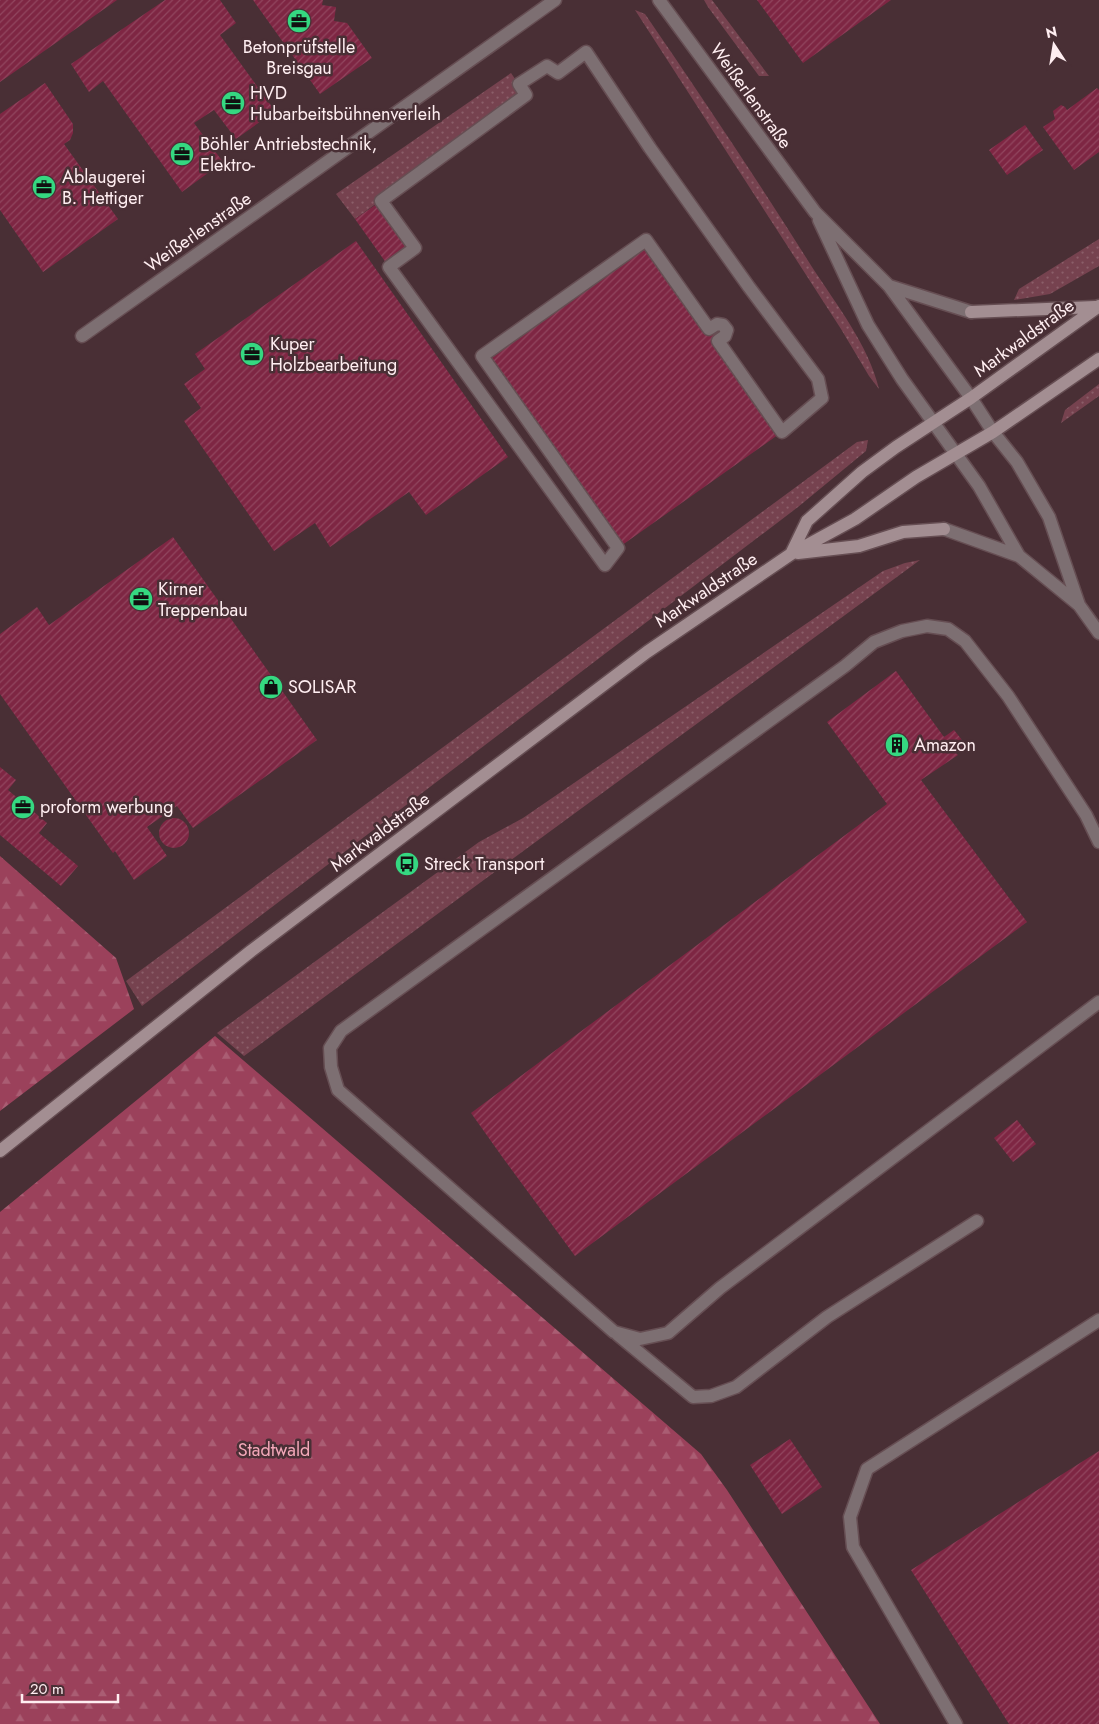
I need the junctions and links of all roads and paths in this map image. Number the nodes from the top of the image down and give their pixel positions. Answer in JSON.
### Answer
{"nodes":[{"id":1,"x":555,"y":0,"type":"edge"},
{"id":2,"x":659,"y":0,"type":"edge"},
{"id":3,"x":519,"y":84,"type":"joint"},
{"id":4,"x":815,"y":212,"type":"junction"},
{"id":5,"x":890,"y":286,"type":"junction"},
{"id":6,"x":1097,"y":306,"type":"edge"},
{"id":7,"x":971,"y":312,"type":"joint"},
{"id":8,"x":82,"y":336,"type":"dead end"},
{"id":9,"x":1099,"y":359,"type":"edge"},
{"id":10,"x":971,"y":398,"type":"junction"},
{"id":11,"x":934,"y":422,"type":"junction"},
{"id":12,"x":993,"y":432,"type":"junction"},
{"id":13,"x":956,"y":454,"type":"junction"},
{"id":14,"x":944,"y":529,"type":"joint"},
{"id":15,"x":791,"y":554,"type":"junction"},
{"id":16,"x":1019,"y":556,"type":"junction"},
{"id":17,"x":1079,"y":605,"type":"junction"},
{"id":18,"x":1099,"y":633,"type":"edge"},
{"id":19,"x":1099,"y":842,"type":"edge"},
{"id":20,"x":1099,"y":1002,"type":"edge"},
{"id":21,"x":0,"y":1151,"type":"edge"},
{"id":22,"x":977,"y":1221,"type":"dead end"},
{"id":23,"x":1099,"y":1320,"type":"edge"},
{"id":24,"x":614,"y":1332,"type":"junction"},
{"id":25,"x":956,"y":1724,"type":"edge"}],
"edges":[{"from":1,"to":8,"type":"street","name":"Weißerlenstraße"},
{"from":2,"to":4,"type":"street","name":"Weißerlenstraße"},
{"from":3,"to":3,"type":"street"},
{"from":4,"to":5,"type":"street","name":"Weißerlenstraße"},
{"from":4,"to":11,"type":"street","name":"Weißerlenstraße"},
{"from":5,"to":7,"type":"street"},
{"from":5,"to":10,"type":"street","name":"Weißerlenstraße"},
{"from":6,"to":7,"type":"main road"},
{"from":6,"to":10,"type":"main road","name":"Markwaldstraße"},
{"from":9,"to":12,"type":"main road","name":"Markwaldstraße"},
{"from":10,"to":11,"type":"main road","name":"Markwaldstraße"},
{"from":10,"to":12,"type":"street","name":"Weißerlenstraße"},
{"from":11,"to":13,"type":"street","name":"Weißerlenstraße"},
{"from":11,"to":15,"type":"main road","name":"Markwaldstraße"},
{"from":12,"to":13,"type":"main road","name":"Markwaldstraße"},
{"from":12,"to":17,"type":"street","name":"Weißerlenstraße"},
{"from":13,"to":15,"type":"main road","name":"Markwaldstraße"},
{"from":13,"to":16,"type":"street","name":"Weißerlenstraße"},
{"from":14,"to":15,"type":"main road"},
{"from":14,"to":16,"type":"street"},
{"from":15,"to":21,"type":"main road","name":"Markwaldstraße"},
{"from":16,"to":17,"type":"street"},
{"from":17,"to":18,"type":"street"},
{"from":19,"to":24,"type":"street"},
{"from":20,"to":24,"type":"street"},
{"from":22,"to":24,"type":"street"},
{"from":23,"to":25,"type":"street"}]}
